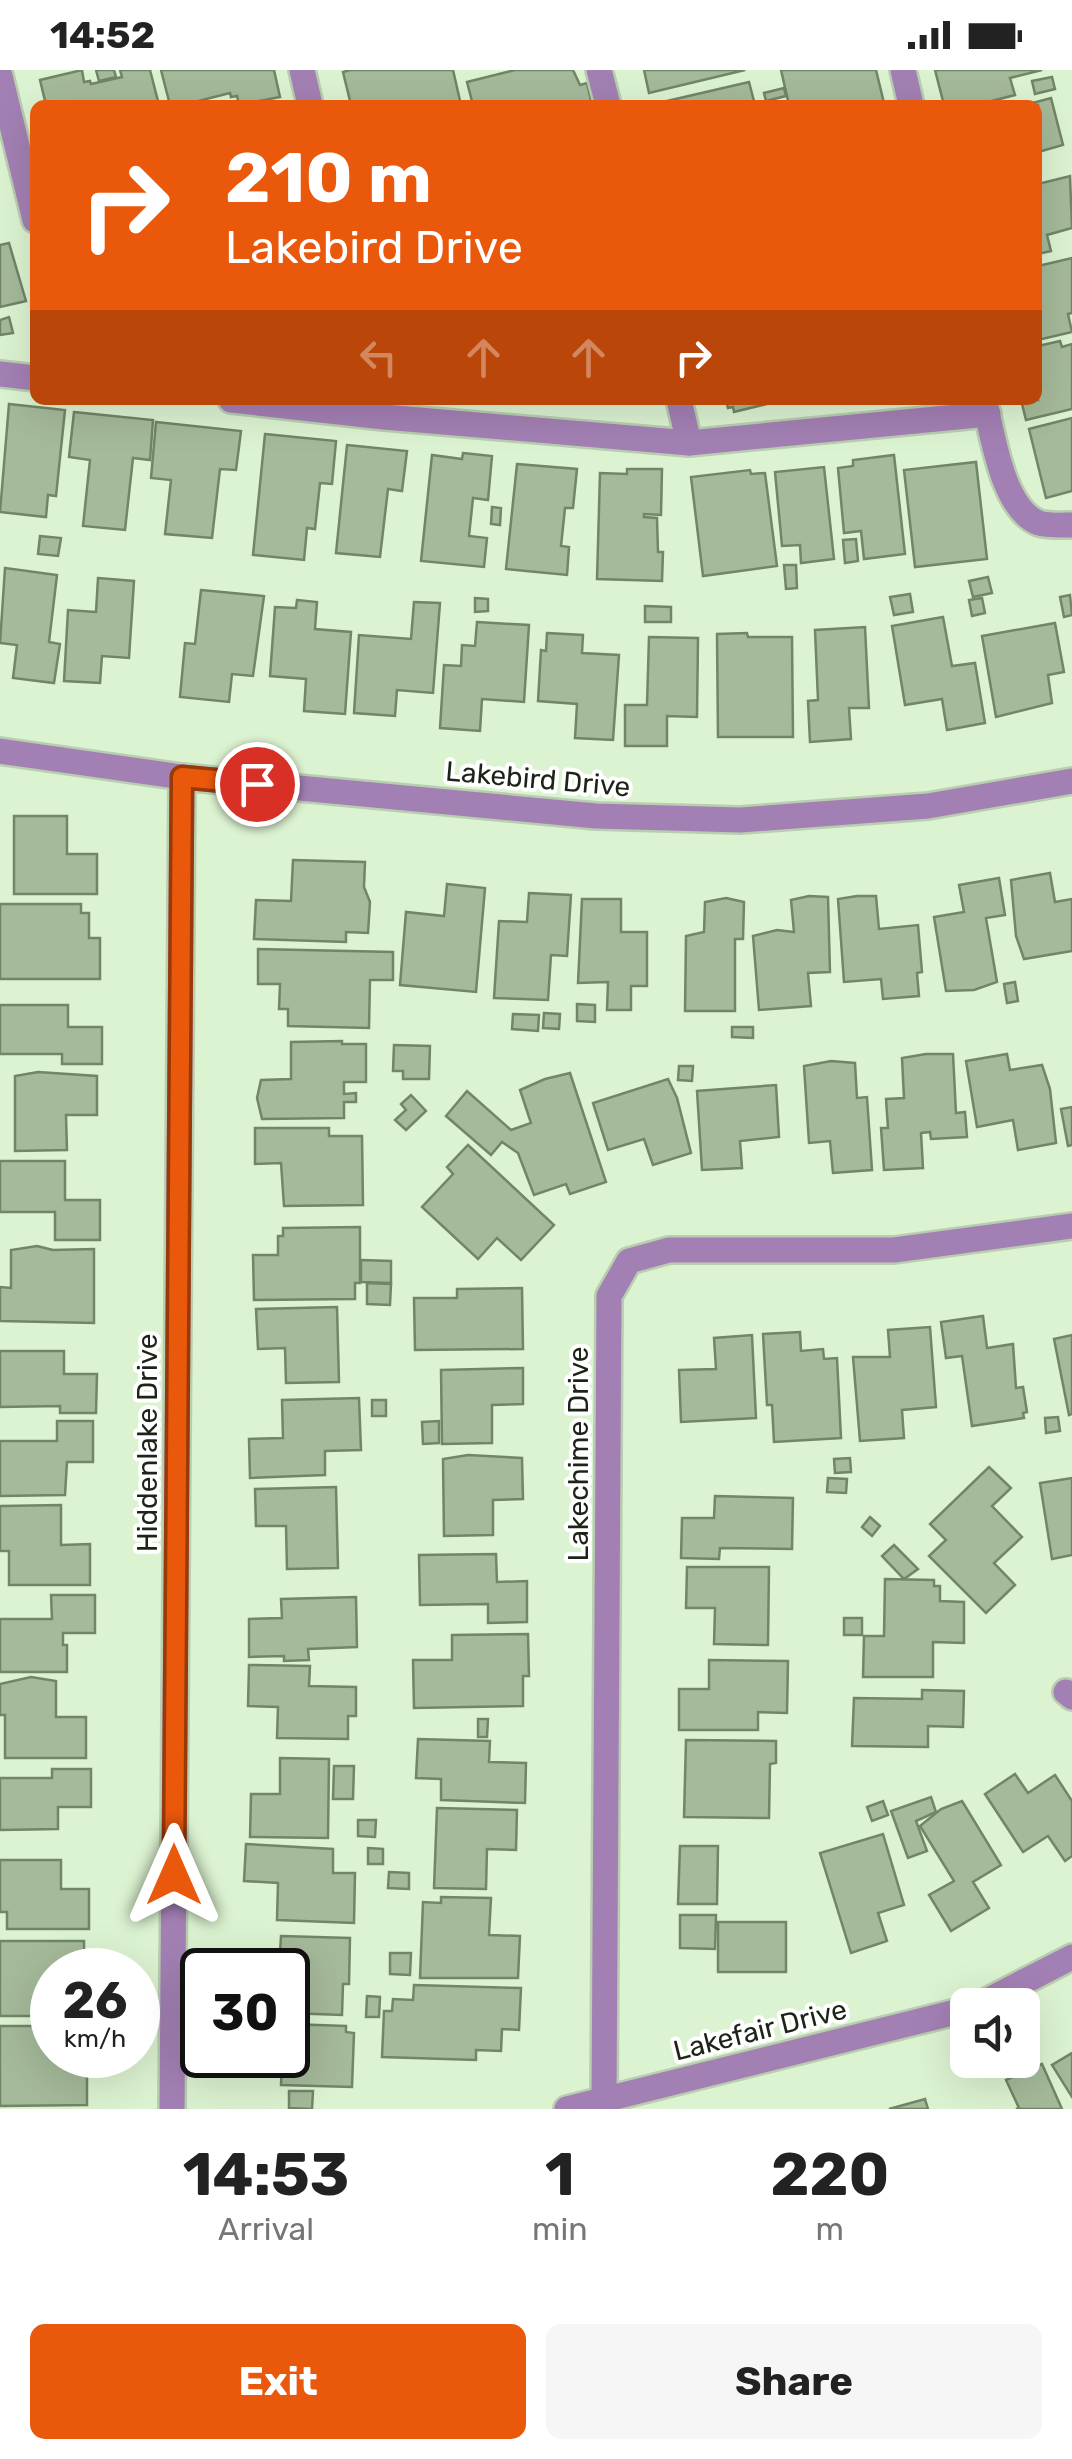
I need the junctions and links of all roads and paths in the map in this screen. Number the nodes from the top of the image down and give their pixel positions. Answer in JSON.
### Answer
{"nodes":[{"id":1,"x":302,"y":70,"type":"edge"},
{"id":2,"x":599,"y":70,"type":"edge"},
{"id":3,"x":903,"y":70,"type":"edge"},
{"id":4,"x":0,"y":76,"type":"edge"},
{"id":5,"x":309,"y":100,"type":"edge"},
{"id":6,"x":607,"y":100,"type":"edge"},
{"id":7,"x":911,"y":100,"type":"edge"},
{"id":8,"x":30,"y":199,"type":"edge"},
{"id":9,"x":0,"y":374,"type":"edge"},
{"id":10,"x":30,"y":377,"type":"edge"},
{"id":11,"x":315,"y":405,"type":"edge"},
{"id":12,"x":680,"y":405,"type":"edge"},
{"id":13,"x":986,"y":407,"type":"edge"},
{"id":14,"x":382,"y":409,"type":"edge"},
{"id":15,"x":690,"y":443,"type":"junction"},
{"id":16,"x":1072,"y":525,"type":"edge"},
{"id":17,"x":0,"y":751,"type":"edge"},
{"id":18,"x":182,"y":777,"type":"junction"},
{"id":19,"x":1072,"y":781,"type":"edge"},
{"id":20,"x":1072,"y":1226,"type":"edge"},
{"id":21,"x":1072,"y":1957,"type":"edge"},
{"id":22,"x":1012,"y":1988,"type":"edge"},
{"id":23,"x":950,"y":2014,"type":"edge"},
{"id":24,"x":604,"y":2100,"type":"junction"},
{"id":25,"x":172,"y":2109,"type":"edge"},
{"id":26,"x":567,"y":2109,"type":"edge"}],
"edges":[{"from":1,"to":5,"type":"street"},
{"from":2,"to":6,"type":"street"},
{"from":3,"to":7,"type":"street"},
{"from":4,"to":8,"type":"street"},
{"from":9,"to":10,"type":"street"},
{"from":11,"to":14,"type":"street"},
{"from":12,"to":15,"type":"street"},
{"from":13,"to":15,"type":"street"},
{"from":13,"to":16,"type":"street"},
{"from":14,"to":15,"type":"street"},
{"from":17,"to":18,"type":"street","name":"Lakebird Drive"},
{"from":18,"to":19,"type":"street","name":"Lakebird Drive"},
{"from":18,"to":25,"type":"street","name":"Hiddenlake Drive"},
{"from":20,"to":24,"type":"street","name":"Lakechime Drive"},
{"from":21,"to":22,"type":"street"},
{"from":23,"to":24,"type":"street","name":"Lakefair Drive"},
{"from":24,"to":26,"type":"street","name":"Lakefair Drive"}]}
